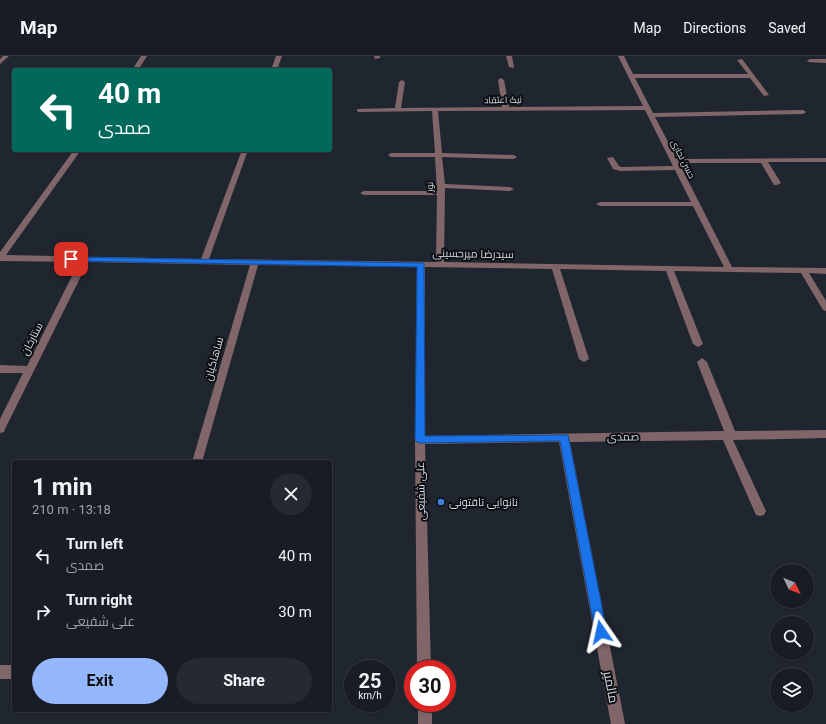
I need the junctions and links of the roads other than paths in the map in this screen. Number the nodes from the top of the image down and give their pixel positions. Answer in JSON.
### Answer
{"nodes":[{"id":1,"x":6,"y":56,"type":"edge"},
{"id":2,"x":144,"y":56,"type":"edge"},
{"id":3,"x":279,"y":56,"type":"edge"},
{"id":4,"x":509,"y":56,"type":"edge"},
{"id":5,"x":620,"y":56,"type":"edge"},
{"id":6,"x":740,"y":60,"type":"dead end"},
{"id":7,"x":826,"y":61,"type":"edge"},
{"id":8,"x":0,"y":62,"type":"edge"},
{"id":9,"x":810,"y":62,"type":"dead end"},
{"id":10,"x":512,"y":67,"type":"dead end"},
{"id":11,"x":136,"y":68,"type":"edge"},
{"id":12,"x":275,"y":68,"type":"edge"},
{"id":13,"x":631,"y":76,"type":"junction"},
{"id":14,"x":752,"y":76,"type":"junction"},
{"id":15,"x":500,"y":80,"type":"dead end"},
{"id":16,"x":402,"y":82,"type":"dead end"},
{"id":17,"x":766,"y":95,"type":"dead end"},
{"id":18,"x":506,"y":109,"type":"junction"},
{"id":19,"x":359,"y":110,"type":"dead end"},
{"id":20,"x":398,"y":110,"type":"junction"},
{"id":21,"x":435,"y":110,"type":"junction"},
{"id":22,"x":649,"y":111,"type":"junction"},
{"id":23,"x":803,"y":112,"type":"dead end"},
{"id":24,"x":77,"y":152,"type":"edge"},
{"id":25,"x":244,"y":152,"type":"edge"},
{"id":26,"x":391,"y":155,"type":"dead end"},
{"id":27,"x":438,"y":155,"type":"junction"},
{"id":28,"x":514,"y":157,"type":"dead end"},
{"id":29,"x":611,"y":158,"type":"dead end"},
{"id":30,"x":763,"y":160,"type":"junction"},
{"id":31,"x":826,"y":160,"type":"edge"},
{"id":32,"x":674,"y":161,"type":"junction"},
{"id":33,"x":678,"y":168,"type":"junction"},
{"id":34,"x":778,"y":183,"type":"dead end"},
{"id":35,"x":510,"y":189,"type":"dead end"},
{"id":36,"x":441,"y":190,"type":"junction"},
{"id":37,"x":364,"y":193,"type":"dead end"},
{"id":38,"x":600,"y":204,"type":"dead end"},
{"id":39,"x":696,"y":204,"type":"junction"},
{"id":40,"x":0,"y":258,"type":"edge"},
{"id":41,"x":85,"y":259,"type":"junction"},
{"id":42,"x":204,"y":261,"type":"junction"},
{"id":43,"x":255,"y":262,"type":"junction"},
{"id":44,"x":421,"y":264,"type":"junction"},
{"id":45,"x":440,"y":265,"type":"junction"},
{"id":46,"x":555,"y":267,"type":"junction"},
{"id":47,"x":669,"y":268,"type":"junction"},
{"id":48,"x":729,"y":269,"type":"junction"},
{"id":49,"x":803,"y":270,"type":"junction"},
{"id":50,"x":826,"y":271,"type":"edge"},
{"id":51,"x":826,"y":308,"type":"edge"},
{"id":52,"x":698,"y":344,"type":"dead end"},
{"id":53,"x":584,"y":359,"type":"dead end"},
{"id":54,"x":702,"y":362,"type":"dead end"},
{"id":55,"x":0,"y":369,"type":"edge"},
{"id":56,"x":30,"y":370,"type":"junction"},
{"id":57,"x":0,"y":429,"type":"edge"},
{"id":58,"x":826,"y":434,"type":"edge"},
{"id":59,"x":728,"y":435,"type":"junction"},
{"id":60,"x":564,"y":438,"type":"junction"},
{"id":61,"x":420,"y":440,"type":"junction"},
{"id":62,"x":198,"y":460,"type":"edge"},
{"id":63,"x":760,"y":511,"type":"dead end"},
{"id":64,"x":424,"y":660,"type":"edge"},
{"id":65,"x":0,"y":672,"type":"edge"},
{"id":66,"x":12,"y":672,"type":"edge"},
{"id":67,"x":425,"y":712,"type":"edge"},
{"id":68,"x":425,"y":724,"type":"edge"},
{"id":69,"x":618,"y":724,"type":"edge"}],
"edges":[{"from":1,"to":8,"type":"street"},
{"from":2,"to":11,"type":"street"},
{"from":3,"to":12,"type":"street"},
{"from":4,"to":10,"type":"street"},
{"from":5,"to":13,"type":"street","name":"حسن نجاری"},
{"from":6,"to":14,"type":"street"},
{"from":7,"to":9,"type":"street"},
{"from":13,"to":14,"type":"street"},
{"from":13,"to":22,"type":"street","name":"حسن نجاری"},
{"from":14,"to":17,"type":"street"},
{"from":15,"to":18,"type":"street"},
{"from":16,"to":20,"type":"street"},
{"from":18,"to":21,"type":"street","name":"نیک اعتقاد"},
{"from":18,"to":22,"type":"street","name":"نیک اعتقاد"},
{"from":19,"to":20,"type":"street","name":"نیک اعتقاد"},
{"from":20,"to":21,"type":"street","name":"نیک اعتقاد"},
{"from":21,"to":27,"type":"street","name":"نور"},
{"from":22,"to":23,"type":"street","name":"نیک اعتقاد"},
{"from":22,"to":32,"type":"street","name":"حسن نجاری"},
{"from":24,"to":40,"type":"street"},
{"from":25,"to":42,"type":"street"},
{"from":26,"to":27,"type":"street"},
{"from":27,"to":28,"type":"street"},
{"from":27,"to":36,"type":"street","name":"نور"},
{"from":29,"to":33,"type":"street"},
{"from":30,"to":31,"type":"street"},
{"from":30,"to":32,"type":"street"},
{"from":30,"to":34,"type":"street"},
{"from":32,"to":33,"type":"street","name":"حسن نجاری"},
{"from":33,"to":39,"type":"street","name":"حسن نجاری"},
{"from":35,"to":36,"type":"street"},
{"from":36,"to":37,"type":"street"},
{"from":36,"to":45,"type":"street","name":"نور"},
{"from":38,"to":39,"type":"street"},
{"from":39,"to":48,"type":"street","name":"حسن نجاری"},
{"from":40,"to":41,"type":"street","name":"سیدرضا میرحسینی"},
{"from":41,"to":42,"type":"street","name":"سیدرضا میرحسینی"},
{"from":41,"to":56,"type":"street","name":"ستارخان"},
{"from":42,"to":43,"type":"street","name":"سیدرضا میرحسینی"},
{"from":43,"to":44,"type":"street","name":"سیدرضا میرحسینی"},
{"from":43,"to":62,"type":"street","name":"ساهاکیان"},
{"from":44,"to":45,"type":"street","name":"سیدرضا میرحسینی"},
{"from":44,"to":61,"type":"street","name":"علی شفیعی"},
{"from":45,"to":46,"type":"street","name":"سیدرضا میرحسینی"},
{"from":46,"to":47,"type":"street","name":"سیدرضا میرحسینی"},
{"from":46,"to":53,"type":"street"},
{"from":47,"to":48,"type":"street","name":"سیدرضا میرحسینی"},
{"from":47,"to":52,"type":"street"},
{"from":48,"to":49,"type":"street","name":"سیدرضا میرحسینی"},
{"from":49,"to":50,"type":"street","name":"سیدرضا میرحسینی"},
{"from":49,"to":51,"type":"street"},
{"from":54,"to":59,"type":"street"},
{"from":55,"to":56,"type":"street"},
{"from":56,"to":57,"type":"street","name":"ستارخان"},
{"from":58,"to":59,"type":"street","name":"صمدی"},
{"from":59,"to":60,"type":"street","name":"صمدی"},
{"from":59,"to":63,"type":"street"},
{"from":60,"to":61,"type":"street","name":"صمدی"},
{"from":60,"to":69,"type":"street","name":"مالمیر"},
{"from":61,"to":64,"type":"street","name":"علی شفیعی"},
{"from":65,"to":66,"type":"street"},
{"from":67,"to":68,"type":"street"}]}
